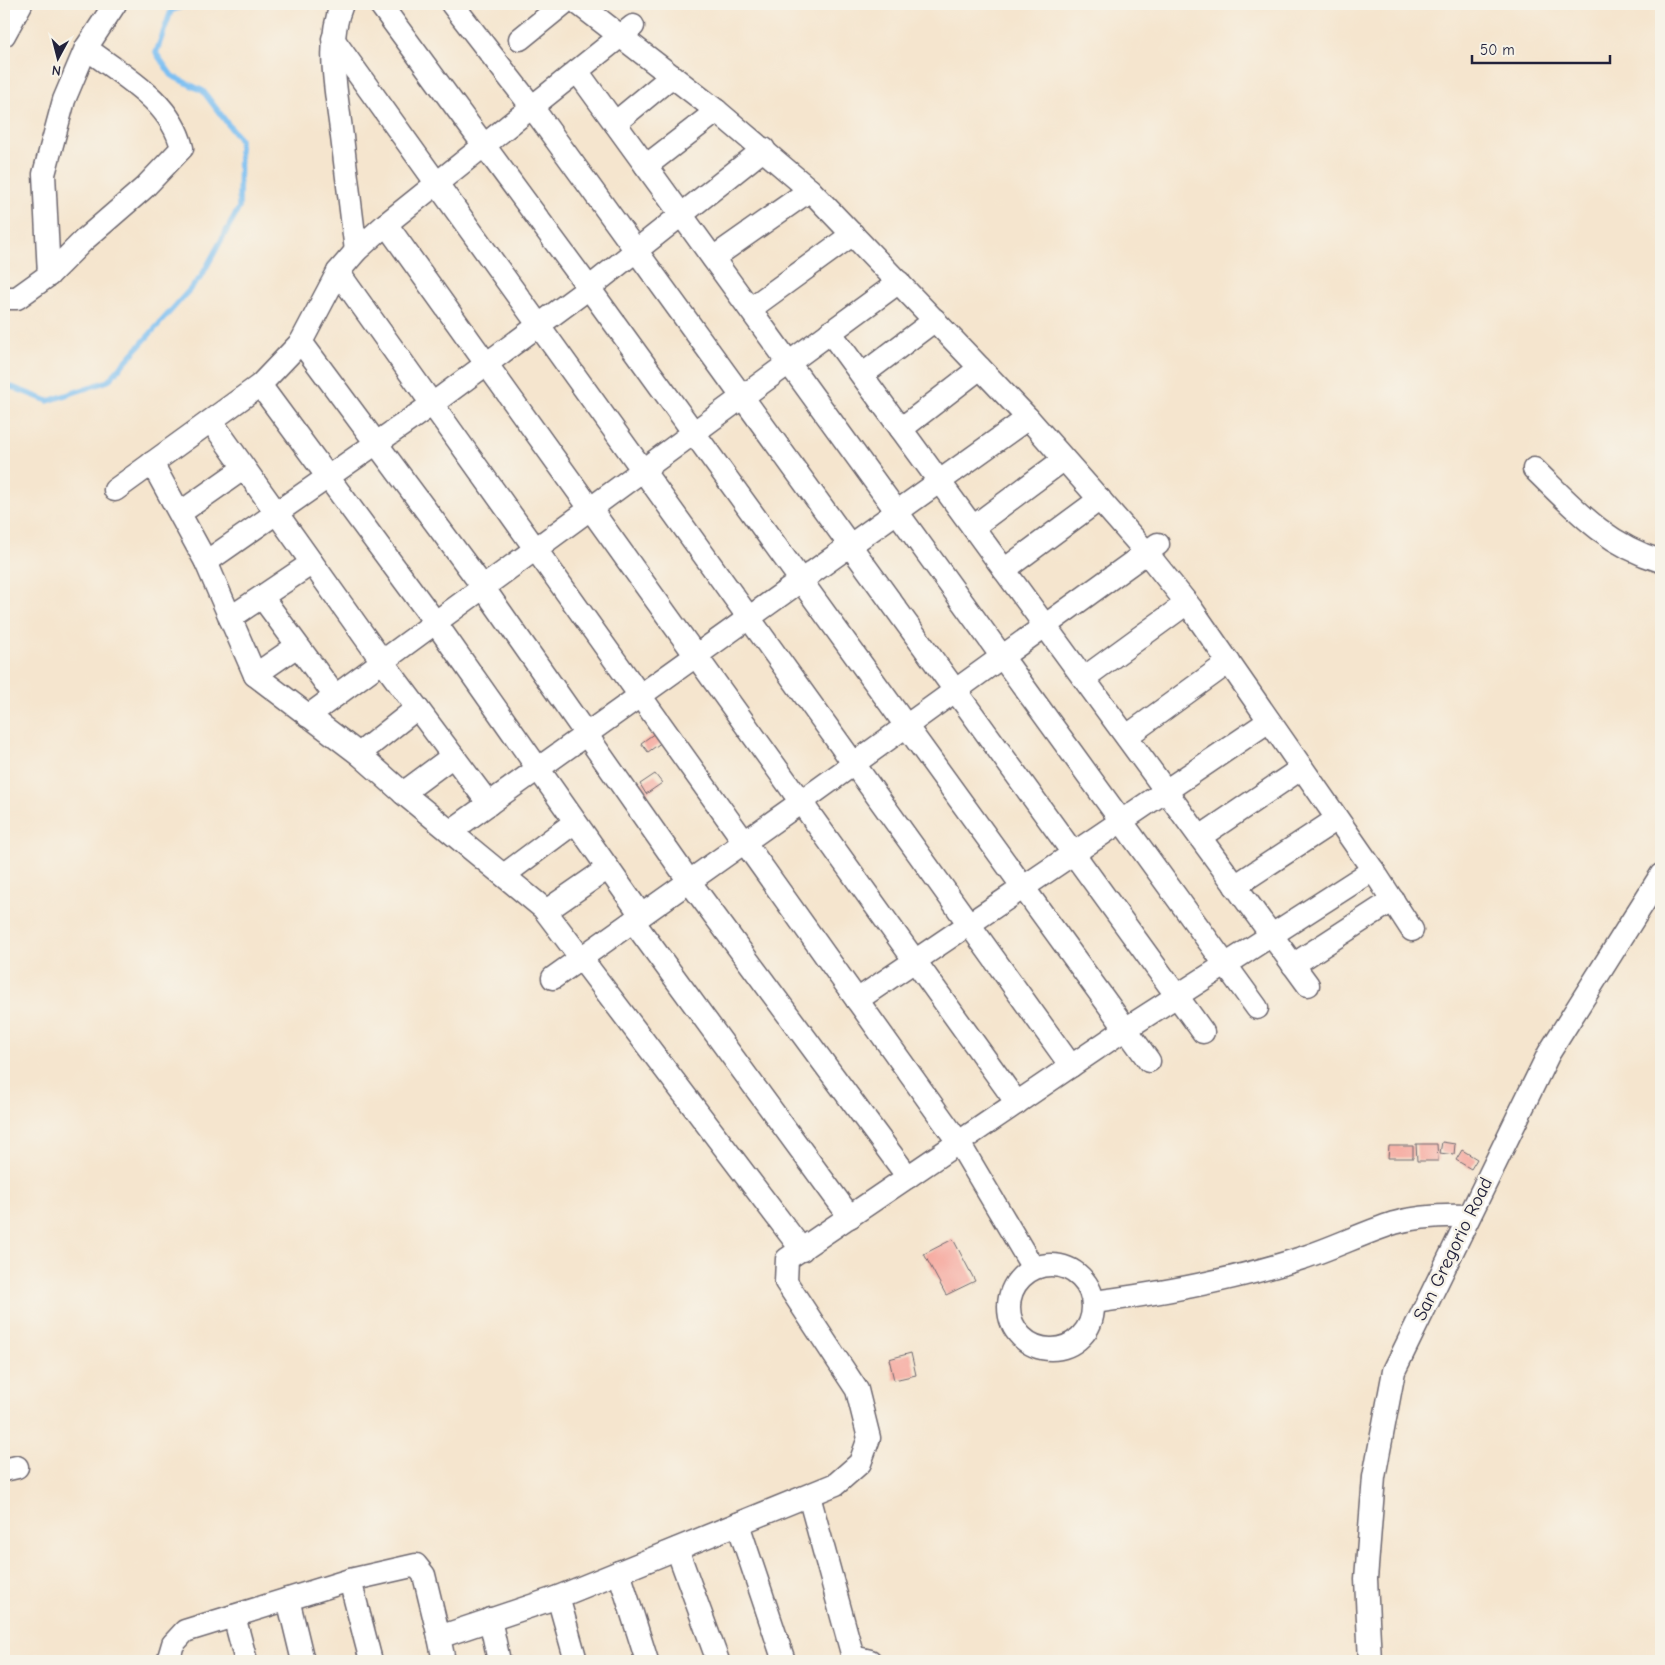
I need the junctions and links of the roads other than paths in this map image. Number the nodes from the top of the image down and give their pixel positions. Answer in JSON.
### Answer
{"nodes":[{"id":1,"x":21,"y":4,"type":"edge"},
{"id":2,"x":115,"y":4,"type":"edge"},
{"id":3,"x":342,"y":4,"type":"edge"},
{"id":4,"x":380,"y":4,"type":"edge"},
{"id":5,"x":452,"y":4,"type":"edge"},
{"id":6,"x":562,"y":4,"type":"edge"},
{"id":7,"x":579,"y":4,"type":"edge"},
{"id":8,"x":627,"y":31,"type":"junction"},
{"id":9,"x":4,"y":35,"type":"edge"},
{"id":10,"x":333,"y":39,"type":"junction"},
{"id":11,"x":520,"y":39,"type":"dead end"},
{"id":12,"x":86,"y":48,"type":"junction"},
{"id":13,"x":577,"y":71,"type":"junction"},
{"id":14,"x":672,"y":76,"type":"junction"},
{"id":15,"x":532,"y":107,"type":"junction"},
{"id":16,"x":717,"y":111,"type":"junction"},
{"id":17,"x":615,"y":123,"type":"junction"},
{"id":18,"x":485,"y":145,"type":"junction"},
{"id":19,"x":764,"y":149,"type":"junction"},
{"id":20,"x":646,"y":166,"type":"junction"},
{"id":21,"x":436,"y":184,"type":"junction"},
{"id":22,"x":810,"y":190,"type":"junction"},
{"id":23,"x":682,"y":215,"type":"junction"},
{"id":24,"x":386,"y":224,"type":"junction"},
{"id":25,"x":853,"y":234,"type":"junction"},
{"id":26,"x":356,"y":251,"type":"junction"},
{"id":27,"x":636,"y":251,"type":"junction"},
{"id":28,"x":713,"y":258,"type":"junction"},
{"id":29,"x":338,"y":272,"type":"junction"},
{"id":30,"x":50,"y":275,"type":"junction"},
{"id":31,"x":899,"y":282,"type":"junction"},
{"id":32,"x":589,"y":288,"type":"junction"},
{"id":33,"x":4,"y":298,"type":"edge"},
{"id":34,"x":750,"y":309,"type":"junction"},
{"id":35,"x":935,"y":320,"type":"junction"},
{"id":36,"x":538,"y":325,"type":"junction"},
{"id":37,"x":830,"y":332,"type":"junction"},
{"id":38,"x":300,"y":342,"type":"junction"},
{"id":39,"x":789,"y":362,"type":"junction"},
{"id":40,"x":486,"y":364,"type":"junction"},
{"id":41,"x":980,"y":368,"type":"junction"},
{"id":42,"x":862,"y":376,"type":"junction"},
{"id":43,"x":260,"y":385,"type":"junction"},
{"id":44,"x":743,"y":396,"type":"junction"},
{"id":45,"x":431,"y":405,"type":"junction"},
{"id":46,"x":1028,"y":418,"type":"junction"},
{"id":47,"x":210,"y":421,"type":"junction"},
{"id":48,"x":901,"y":429,"type":"junction"},
{"id":49,"x":693,"y":433,"type":"junction"},
{"id":50,"x":376,"y":443,"type":"junction"},
{"id":51,"x":1064,"y":460,"type":"junction"},
{"id":52,"x":152,"y":463,"type":"junction"},
{"id":53,"x":244,"y":468,"type":"junction"},
{"id":54,"x":1534,"y":469,"type":"dead end"},
{"id":55,"x":642,"y":470,"type":"junction"},
{"id":56,"x":328,"y":477,"type":"junction"},
{"id":57,"x":940,"y":482,"type":"junction"},
{"id":58,"x":115,"y":490,"type":"dead end"},
{"id":59,"x":1100,"y":499,"type":"junction"},
{"id":60,"x":590,"y":509,"type":"junction"},
{"id":61,"x":898,"y":512,"type":"junction"},
{"id":62,"x":276,"y":513,"type":"junction"},
{"id":63,"x":180,"y":514,"type":"junction"},
{"id":64,"x":973,"y":527,"type":"junction"},
{"id":65,"x":851,"y":546,"type":"junction"},
{"id":66,"x":1152,"y":548,"type":"junction"},
{"id":67,"x":534,"y":549,"type":"junction"},
{"id":68,"x":1661,"y":561,"type":"edge"},
{"id":69,"x":206,"y":562,"type":"junction"},
{"id":70,"x":312,"y":563,"type":"junction"},
{"id":71,"x":1004,"y":570,"type":"junction"},
{"id":72,"x":802,"y":581,"type":"junction"},
{"id":73,"x":483,"y":587,"type":"junction"},
{"id":74,"x":262,"y":597,"type":"junction"},
{"id":75,"x":1187,"y":603,"type":"junction"},
{"id":76,"x":230,"y":618,"type":"junction"},
{"id":77,"x":749,"y":618,"type":"junction"},
{"id":78,"x":435,"y":622,"type":"junction"},
{"id":79,"x":1045,"y":626,"type":"junction"},
{"id":80,"x":297,"y":646,"type":"junction"},
{"id":81,"x":696,"y":656,"type":"junction"},
{"id":82,"x":1003,"y":657,"type":"junction"},
{"id":83,"x":382,"y":661,"type":"junction"},
{"id":84,"x":1230,"y":662,"type":"junction"},
{"id":85,"x":255,"y":674,"type":"junction"},
{"id":86,"x":1084,"y":678,"type":"junction"},
{"id":87,"x":956,"y":690,"type":"junction"},
{"id":88,"x":334,"y":696,"type":"junction"},
{"id":89,"x":640,"y":696,"type":"junction"},
{"id":90,"x":417,"y":708,"type":"junction"},
{"id":91,"x":308,"y":716,"type":"junction"},
{"id":92,"x":1269,"y":721,"type":"junction"},
{"id":93,"x":907,"y":726,"type":"junction"},
{"id":94,"x":586,"y":735,"type":"junction"},
{"id":95,"x":1126,"y":736,"type":"junction"},
{"id":96,"x":359,"y":754,"type":"junction"},
{"id":97,"x":453,"y":756,"type":"junction"},
{"id":98,"x":854,"y":764,"type":"junction"},
{"id":99,"x":1302,"y":768,"type":"junction"},
{"id":100,"x":538,"y":769,"type":"junction"},
{"id":101,"x":1167,"y":792,"type":"junction"},
{"id":102,"x":403,"y":794,"type":"junction"},
{"id":103,"x":801,"y":802,"type":"junction"},
{"id":104,"x":489,"y":804,"type":"junction"},
{"id":105,"x":1337,"y":819,"type":"junction"},
{"id":106,"x":575,"y":822,"type":"junction"},
{"id":107,"x":1123,"y":822,"type":"junction"},
{"id":108,"x":451,"y":831,"type":"junction"},
{"id":109,"x":1200,"y":837,"type":"junction"},
{"id":110,"x":746,"y":842,"type":"junction"},
{"id":111,"x":1074,"y":854,"type":"junction"},
{"id":112,"x":608,"y":868,"type":"junction"},
{"id":113,"x":1373,"y":870,"type":"junction"},
{"id":114,"x":504,"y":875,"type":"junction"},
{"id":115,"x":1661,"y":875,"type":"edge"},
{"id":116,"x":689,"y":882,"type":"junction"},
{"id":117,"x":1235,"y":886,"type":"junction"},
{"id":118,"x":1024,"y":888,"type":"junction"},
{"id":119,"x":1393,"y":900,"type":"junction"},
{"id":120,"x":546,"y":911,"type":"junction"},
{"id":121,"x":637,"y":918,"type":"junction"},
{"id":122,"x":969,"y":924,"type":"junction"},
{"id":123,"x":1412,"y":930,"type":"dead end"},
{"id":124,"x":1271,"y":936,"type":"junction"},
{"id":125,"x":582,"y":957,"type":"junction"},
{"id":126,"x":914,"y":961,"type":"junction"},
{"id":127,"x":1226,"y":965,"type":"junction"},
{"id":128,"x":1293,"y":965,"type":"junction"},
{"id":129,"x":554,"y":978,"type":"dead end"},
{"id":130,"x":1308,"y":985,"type":"dead end"},
{"id":131,"x":1178,"y":996,"type":"junction"},
{"id":132,"x":857,"y":1000,"type":"junction"},
{"id":133,"x":1257,"y":1008,"type":"dead end"},
{"id":134,"x":1127,"y":1028,"type":"junction"},
{"id":135,"x":1202,"y":1032,"type":"dead end"},
{"id":136,"x":1149,"y":1061,"type":"dead end"},
{"id":137,"x":1071,"y":1066,"type":"junction"},
{"id":138,"x":1017,"y":1104,"type":"junction"},
{"id":139,"x":959,"y":1143,"type":"junction"},
{"id":140,"x":908,"y":1178,"type":"junction"},
{"id":141,"x":850,"y":1216,"type":"junction"},
{"id":142,"x":1469,"y":1216,"type":"junction"},
{"id":143,"x":802,"y":1250,"type":"junction"},
{"id":144,"x":1033,"y":1268,"type":"junction"},
{"id":145,"x":1094,"y":1302,"type":"junction"},
{"id":146,"x":809,"y":1496,"type":"junction"},
{"id":147,"x":738,"y":1524,"type":"junction"},
{"id":148,"x":676,"y":1549,"type":"junction"},
{"id":149,"x":619,"y":1572,"type":"junction"},
{"id":150,"x":350,"y":1580,"type":"junction"},
{"id":151,"x":558,"y":1597,"type":"junction"},
{"id":152,"x":288,"y":1599,"type":"junction"},
{"id":153,"x":234,"y":1616,"type":"junction"},
{"id":154,"x":490,"y":1619,"type":"junction"},
{"id":155,"x":439,"y":1637,"type":"junction"},
{"id":156,"x":168,"y":1661,"type":"edge"},
{"id":157,"x":246,"y":1661,"type":"edge"},
{"id":158,"x":303,"y":1661,"type":"edge"},
{"id":159,"x":371,"y":1661,"type":"edge"},
{"id":160,"x":444,"y":1661,"type":"edge"},
{"id":161,"x":499,"y":1661,"type":"edge"},
{"id":162,"x":576,"y":1661,"type":"edge"},
{"id":163,"x":647,"y":1661,"type":"edge"},
{"id":164,"x":718,"y":1661,"type":"edge"},
{"id":165,"x":784,"y":1661,"type":"edge"},
{"id":166,"x":870,"y":1661,"type":"edge"},
{"id":167,"x":1370,"y":1661,"type":"edge"}],
"edges":[{"from":1,"to":9,"type":"street"},
{"from":2,"to":12,"type":"street"},
{"from":3,"to":10,"type":"street"},
{"from":4,"to":18,"type":"street"},
{"from":5,"to":15,"type":"street"},
{"from":6,"to":11,"type":"street"},
{"from":7,"to":8,"type":"street"},
{"from":8,"to":13,"type":"street"},
{"from":8,"to":14,"type":"street"},
{"from":10,"to":21,"type":"street"},
{"from":10,"to":26,"type":"street"},
{"from":12,"to":30,"type":"street"},
{"from":12,"to":30,"type":"street"},
{"from":13,"to":15,"type":"street"},
{"from":13,"to":17,"type":"street"},
{"from":14,"to":16,"type":"street"},
{"from":14,"to":17,"type":"street"},
{"from":15,"to":18,"type":"street"},
{"from":15,"to":27,"type":"street"},
{"from":16,"to":19,"type":"street"},
{"from":16,"to":20,"type":"street"},
{"from":17,"to":20,"type":"street"},
{"from":18,"to":21,"type":"street"},
{"from":18,"to":32,"type":"street"},
{"from":19,"to":22,"type":"street"},
{"from":19,"to":23,"type":"street"},
{"from":20,"to":23,"type":"street"},
{"from":21,"to":24,"type":"street"},
{"from":21,"to":36,"type":"street"},
{"from":22,"to":25,"type":"street"},
{"from":22,"to":28,"type":"street"},
{"from":23,"to":27,"type":"street"},
{"from":23,"to":28,"type":"street"},
{"from":24,"to":26,"type":"street"},
{"from":24,"to":40,"type":"street"},
{"from":25,"to":31,"type":"street"},
{"from":25,"to":34,"type":"street"},
{"from":26,"to":29,"type":"street"},
{"from":27,"to":32,"type":"street"},
{"from":27,"to":44,"type":"street"},
{"from":28,"to":34,"type":"street"},
{"from":29,"to":38,"type":"street"},
{"from":29,"to":45,"type":"street"},
{"from":30,"to":33,"type":"street"},
{"from":31,"to":35,"type":"street"},
{"from":31,"to":37,"type":"street"},
{"from":32,"to":36,"type":"street"},
{"from":32,"to":49,"type":"street"},
{"from":34,"to":39,"type":"street"},
{"from":35,"to":41,"type":"street"},
{"from":35,"to":42,"type":"street"},
{"from":36,"to":40,"type":"street"},
{"from":36,"to":55,"type":"street"},
{"from":37,"to":39,"type":"street"},
{"from":37,"to":42,"type":"street"},
{"from":38,"to":43,"type":"street"},
{"from":38,"to":50,"type":"street"},
{"from":39,"to":44,"type":"street"},
{"from":39,"to":61,"type":"street"},
{"from":40,"to":45,"type":"street"},
{"from":40,"to":60,"type":"street"},
{"from":41,"to":46,"type":"street"},
{"from":41,"to":48,"type":"street"},
{"from":42,"to":48,"type":"street"},
{"from":43,"to":47,"type":"street"},
{"from":43,"to":56,"type":"street"},
{"from":44,"to":49,"type":"street"},
{"from":44,"to":65,"type":"street"},
{"from":45,"to":50,"type":"street"},
{"from":45,"to":67,"type":"street"},
{"from":46,"to":51,"type":"street"},
{"from":46,"to":57,"type":"street"},
{"from":47,"to":52,"type":"street"},
{"from":47,"to":53,"type":"street"},
{"from":48,"to":57,"type":"street"},
{"from":49,"to":55,"type":"street"},
{"from":49,"to":72,"type":"street"},
{"from":50,"to":56,"type":"street"},
{"from":50,"to":73,"type":"street"},
{"from":51,"to":59,"type":"street"},
{"from":51,"to":64,"type":"street"},
{"from":52,"to":58,"type":"street"},
{"from":52,"to":63,"type":"street"},
{"from":53,"to":62,"type":"street"},
{"from":53,"to":63,"type":"street"},
{"from":54,"to":68,"type":"street"},
{"from":55,"to":60,"type":"street"},
{"from":55,"to":77,"type":"street"},
{"from":56,"to":62,"type":"street"},
{"from":56,"to":78,"type":"street"},
{"from":57,"to":61,"type":"street"},
{"from":57,"to":64,"type":"street"},
{"from":59,"to":66,"type":"street"},
{"from":59,"to":71,"type":"street"},
{"from":60,"to":67,"type":"street"},
{"from":60,"to":81,"type":"street"},
{"from":61,"to":65,"type":"street"},
{"from":61,"to":82,"type":"street"},
{"from":62,"to":69,"type":"street"},
{"from":62,"to":70,"type":"street"},
{"from":63,"to":69,"type":"street"},
{"from":64,"to":71,"type":"street"},
{"from":65,"to":72,"type":"street"},
{"from":65,"to":87,"type":"street"},
{"from":66,"to":75,"type":"street"},
{"from":66,"to":79,"type":"street"},
{"from":67,"to":73,"type":"street"},
{"from":67,"to":89,"type":"street"},
{"from":69,"to":76,"type":"street"},
{"from":70,"to":74,"type":"street"},
{"from":70,"to":83,"type":"street"},
{"from":71,"to":79,"type":"street"},
{"from":72,"to":77,"type":"street"},
{"from":72,"to":93,"type":"street"},
{"from":73,"to":78,"type":"street"},
{"from":73,"to":94,"type":"street"},
{"from":74,"to":76,"type":"street"},
{"from":74,"to":80,"type":"street"},
{"from":75,"to":84,"type":"street"},
{"from":75,"to":86,"type":"street"},
{"from":76,"to":85,"type":"street"},
{"from":77,"to":81,"type":"street"},
{"from":77,"to":98,"type":"street"},
{"from":78,"to":83,"type":"street"},
{"from":78,"to":100,"type":"street"},
{"from":79,"to":82,"type":"street"},
{"from":79,"to":86,"type":"street"},
{"from":80,"to":85,"type":"street"},
{"from":80,"to":88,"type":"street"},
{"from":81,"to":89,"type":"street"},
{"from":81,"to":103,"type":"street"},
{"from":82,"to":87,"type":"street"},
{"from":82,"to":107,"type":"street"},
{"from":83,"to":88,"type":"street"},
{"from":83,"to":90,"type":"street"},
{"from":84,"to":92,"type":"street"},
{"from":84,"to":95,"type":"street"},
{"from":85,"to":91,"type":"street"},
{"from":86,"to":95,"type":"street"},
{"from":87,"to":93,"type":"street"},
{"from":87,"to":111,"type":"street"},
{"from":88,"to":91,"type":"street"},
{"from":89,"to":94,"type":"street"},
{"from":89,"to":110,"type":"street"},
{"from":90,"to":96,"type":"street"},
{"from":90,"to":97,"type":"street"},
{"from":91,"to":96,"type":"street"},
{"from":92,"to":99,"type":"street"},
{"from":92,"to":101,"type":"street"},
{"from":93,"to":98,"type":"street"},
{"from":93,"to":118,"type":"street"},
{"from":94,"to":100,"type":"street"},
{"from":94,"to":116,"type":"street"},
{"from":95,"to":101,"type":"street"},
{"from":96,"to":102,"type":"street"},
{"from":97,"to":102,"type":"street"},
{"from":97,"to":104,"type":"street"},
{"from":98,"to":103,"type":"street"},
{"from":98,"to":122,"type":"street"},
{"from":99,"to":105,"type":"street"},
{"from":99,"to":109,"type":"street"},
{"from":100,"to":104,"type":"street"},
{"from":100,"to":106,"type":"street"},
{"from":101,"to":107,"type":"street"},
{"from":101,"to":109,"type":"street"},
{"from":102,"to":108,"type":"street"},
{"from":103,"to":110,"type":"street"},
{"from":103,"to":126,"type":"street"},
{"from":104,"to":108,"type":"street"},
{"from":105,"to":113,"type":"street"},
{"from":105,"to":117,"type":"street"},
{"from":106,"to":112,"type":"street"},
{"from":106,"to":114,"type":"street"},
{"from":107,"to":111,"type":"street"},
{"from":107,"to":127,"type":"street"},
{"from":108,"to":114,"type":"street"},
{"from":109,"to":117,"type":"street"},
{"from":110,"to":116,"type":"street"},
{"from":110,"to":132,"type":"street"},
{"from":111,"to":118,"type":"street"},
{"from":111,"to":131,"type":"street"},
{"from":112,"to":120,"type":"street"},
{"from":112,"to":121,"type":"street"},
{"from":113,"to":119,"type":"street"},
{"from":113,"to":124,"type":"street"},
{"from":114,"to":120,"type":"street"},
{"from":115,"to":142,"type":"street","name":"San Gregorio Road"},
{"from":116,"to":121,"type":"street"},
{"from":116,"to":140,"type":"street"},
{"from":117,"to":124,"type":"street"},
{"from":118,"to":122,"type":"street"},
{"from":118,"to":134,"type":"street"},
{"from":119,"to":123,"type":"street"},
{"from":119,"to":128,"type":"street"},
{"from":120,"to":125,"type":"street"},
{"from":121,"to":125,"type":"street"},
{"from":121,"to":141,"type":"street"},
{"from":122,"to":126,"type":"street"},
{"from":122,"to":137,"type":"street"},
{"from":124,"to":127,"type":"street"},
{"from":124,"to":128,"type":"street"},
{"from":125,"to":129,"type":"street"},
{"from":125,"to":143,"type":"street"},
{"from":126,"to":132,"type":"street"},
{"from":126,"to":138,"type":"street"},
{"from":127,"to":131,"type":"street"},
{"from":127,"to":133,"type":"street"},
{"from":128,"to":130,"type":"street"},
{"from":131,"to":134,"type":"street"},
{"from":131,"to":135,"type":"street"},
{"from":132,"to":139,"type":"street"},
{"from":134,"to":136,"type":"street"},
{"from":134,"to":137,"type":"street"},
{"from":137,"to":138,"type":"street"},
{"from":138,"to":139,"type":"street"},
{"from":139,"to":140,"type":"street"},
{"from":139,"to":144,"type":"street"},
{"from":140,"to":141,"type":"street"},
{"from":141,"to":143,"type":"street"},
{"from":142,"to":145,"type":"street"},
{"from":142,"to":167,"type":"street","name":"San Gregorio Road"},
{"from":143,"to":146,"type":"street"},
{"from":144,"to":145,"type":"street"},
{"from":144,"to":145,"type":"street"},
{"from":146,"to":147,"type":"street"},
{"from":146,"to":166,"type":"street"},
{"from":147,"to":148,"type":"street"},
{"from":147,"to":165,"type":"street"},
{"from":148,"to":149,"type":"street"},
{"from":148,"to":164,"type":"street"},
{"from":149,"to":151,"type":"street"},
{"from":149,"to":163,"type":"street"},
{"from":150,"to":152,"type":"street"},
{"from":150,"to":155,"type":"street"},
{"from":150,"to":159,"type":"street"},
{"from":151,"to":154,"type":"street"},
{"from":151,"to":162,"type":"street"},
{"from":152,"to":153,"type":"street"},
{"from":152,"to":158,"type":"street"},
{"from":153,"to":156,"type":"street"},
{"from":153,"to":157,"type":"street"},
{"from":154,"to":155,"type":"street"},
{"from":154,"to":161,"type":"street"},
{"from":155,"to":160,"type":"street"}]}
